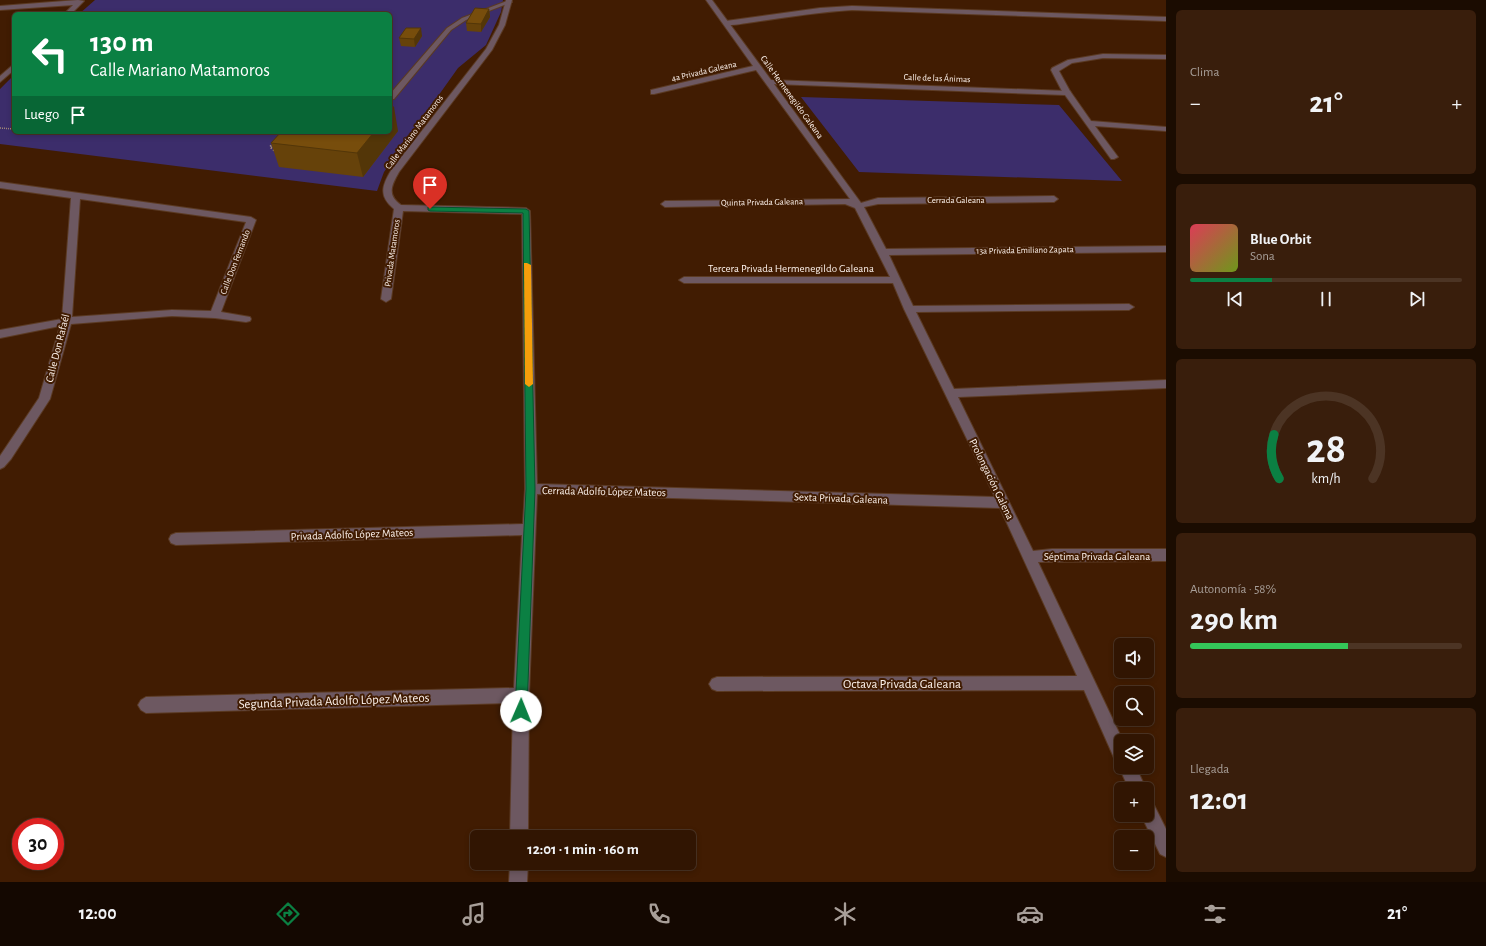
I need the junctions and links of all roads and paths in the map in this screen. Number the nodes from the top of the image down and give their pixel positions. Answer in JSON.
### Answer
{"nodes":[{"id":1,"x":710,"y":0,"type":"edge"},
{"id":2,"x":509,"y":1,"type":"edge"},
{"id":3,"x":80,"y":2,"type":"edge"},
{"id":4,"x":0,"y":8,"type":"edge"},
{"id":5,"x":69,"y":12,"type":"edge"},
{"id":6,"x":1166,"y":19,"type":"edge"},
{"id":7,"x":726,"y":23,"type":"junction"},
{"id":8,"x":1166,"y":57,"type":"edge"},
{"id":9,"x":758,"y":67,"type":"junction"},
{"id":10,"x":12,"y":68,"type":"edge"},
{"id":11,"x":1,"y":77,"type":"edge"},
{"id":12,"x":769,"y":82,"type":"junction"},
{"id":13,"x":654,"y":92,"type":"dead end"},
{"id":14,"x":1067,"y":93,"type":"junction"},
{"id":15,"x":392,"y":96,"type":"edge"},
{"id":16,"x":1090,"y":124,"type":"junction"},
{"id":17,"x":0,"y":128,"type":"edge"},
{"id":18,"x":12,"y":129,"type":"edge"},
{"id":19,"x":1166,"y":129,"type":"edge"},
{"id":20,"x":274,"y":142,"type":"edge"},
{"id":21,"x":276,"y":151,"type":"edge"},
{"id":22,"x":1114,"y":157,"type":"dead end"},
{"id":23,"x":0,"y":185,"type":"edge"},
{"id":24,"x":76,"y":194,"type":"junction"},
{"id":25,"x":1054,"y":200,"type":"dead end"},
{"id":26,"x":665,"y":204,"type":"dead end"},
{"id":27,"x":859,"y":206,"type":"junction"},
{"id":28,"x":399,"y":208,"type":"junction"},
{"id":29,"x":1166,"y":249,"type":"edge"},
{"id":30,"x":883,"y":252,"type":"junction"},
{"id":31,"x":684,"y":280,"type":"dead end"},
{"id":32,"x":897,"y":280,"type":"junction"},
{"id":33,"x":386,"y":299,"type":"dead end"},
{"id":34,"x":1129,"y":307,"type":"dead end"},
{"id":35,"x":909,"y":309,"type":"junction"},
{"id":36,"x":215,"y":314,"type":"junction"},
{"id":37,"x":246,"y":319,"type":"dead end"},
{"id":38,"x":67,"y":321,"type":"junction"},
{"id":39,"x":0,"y":334,"type":"edge"},
{"id":40,"x":1166,"y":384,"type":"edge"},
{"id":41,"x":950,"y":393,"type":"junction"},
{"id":42,"x":0,"y":464,"type":"edge"},
{"id":43,"x":531,"y":489,"type":"junction"},
{"id":44,"x":678,"y":492,"type":"joint"},
{"id":45,"x":1004,"y":503,"type":"junction"},
{"id":46,"x":529,"y":529,"type":"junction"},
{"id":47,"x":176,"y":539,"type":"dead end"},
{"id":48,"x":1166,"y":555,"type":"edge"},
{"id":49,"x":1028,"y":557,"type":"junction"},
{"id":50,"x":1087,"y":683,"type":"junction"},
{"id":51,"x":717,"y":684,"type":"dead end"},
{"id":52,"x":521,"y":695,"type":"junction"},
{"id":53,"x":146,"y":705,"type":"dead end"},
{"id":54,"x":1114,"y":739,"type":"edge"},
{"id":55,"x":1153,"y":822,"type":"edge"},
{"id":56,"x":519,"y":830,"type":"edge"},
{"id":57,"x":1166,"y":848,"type":"edge"},
{"id":58,"x":519,"y":870,"type":"edge"},
{"id":59,"x":518,"y":882,"type":"edge"}],
"edges":[{"from":1,"to":7,"type":"street","name":"Calle Hermenegildo Galeana"},
{"from":2,"to":15,"type":"street"},
{"from":2,"to":28,"type":"street","name":"Calle Mariano Matamoros"},
{"from":3,"to":4,"type":"street"},
{"from":3,"to":5,"type":"street"},
{"from":6,"to":7,"type":"street"},
{"from":7,"to":9,"type":"street","name":"Calle Hermenegildo Galeana"},
{"from":8,"to":14,"type":"street"},
{"from":9,"to":12,"type":"street","name":"Calle Hermenegildo Galeana"},
{"from":9,"to":13,"type":"street","name":"4a Privada Galeana"},
{"from":10,"to":11,"type":"street"},
{"from":12,"to":14,"type":"street","name":"Calle de las Ánimas"},
{"from":12,"to":27,"type":"street","name":"Calle Hermenegildo Galeana"},
{"from":14,"to":16,"type":"street"},
{"from":16,"to":19,"type":"street"},
{"from":16,"to":22,"type":"street"},
{"from":17,"to":18,"type":"path"},
{"from":20,"to":21,"type":"path"},
{"from":23,"to":24,"type":"street","name":"Calle Don Fernando"},
{"from":24,"to":36,"type":"street","name":"Calle Don Fernando"},
{"from":24,"to":38,"type":"street","name":"Calle Don Rafaél"},
{"from":25,"to":27,"type":"street","name":"Cerrada Galeana"},
{"from":26,"to":27,"type":"street","name":"Quinta Privada Galeana"},
{"from":27,"to":30,"type":"street","name":"Prolongación Galena"},
{"from":28,"to":33,"type":"street","name":"Privada Matamoros"},
{"from":28,"to":43,"type":"street"},
{"from":29,"to":30,"type":"street","name":"13a Privada Emiliano Zapata"},
{"from":30,"to":32,"type":"street","name":"Prolongación Galena"},
{"from":31,"to":32,"type":"street","name":"Tercera Privada Hermenegildo Galeana"},
{"from":32,"to":35,"type":"street","name":"Prolongación Galena"},
{"from":34,"to":35,"type":"street"},
{"from":35,"to":41,"type":"street","name":"Prolongación Galena"},
{"from":36,"to":37,"type":"street"},
{"from":36,"to":38,"type":"street"},
{"from":38,"to":39,"type":"street"},
{"from":38,"to":42,"type":"street","name":"Calle Don Rafaél"},
{"from":40,"to":41,"type":"street"},
{"from":41,"to":45,"type":"street","name":"Prolongación Galena"},
{"from":43,"to":44,"type":"street","name":"Cerrada Adolfo López Mateos"},
{"from":43,"to":46,"type":"street"},
{"from":44,"to":45,"type":"street","name":"Sexta Privada Galeana"},
{"from":45,"to":49,"type":"street","name":"Prolongación Galena"},
{"from":46,"to":47,"type":"street","name":"Privada Adolfo López Mateos"},
{"from":46,"to":52,"type":"street"},
{"from":48,"to":49,"type":"street","name":"Séptima Privada Galeana"},
{"from":49,"to":50,"type":"street","name":"Prolongación Galena"},
{"from":50,"to":51,"type":"street","name":"Octava Privada Galeana"},
{"from":50,"to":54,"type":"street","name":"Prolongación Galena"},
{"from":52,"to":53,"type":"street","name":"Segunda Privada Adolfo López Mateos"},
{"from":52,"to":56,"type":"street"},
{"from":55,"to":57,"type":"street"},
{"from":58,"to":59,"type":"street"}]}
